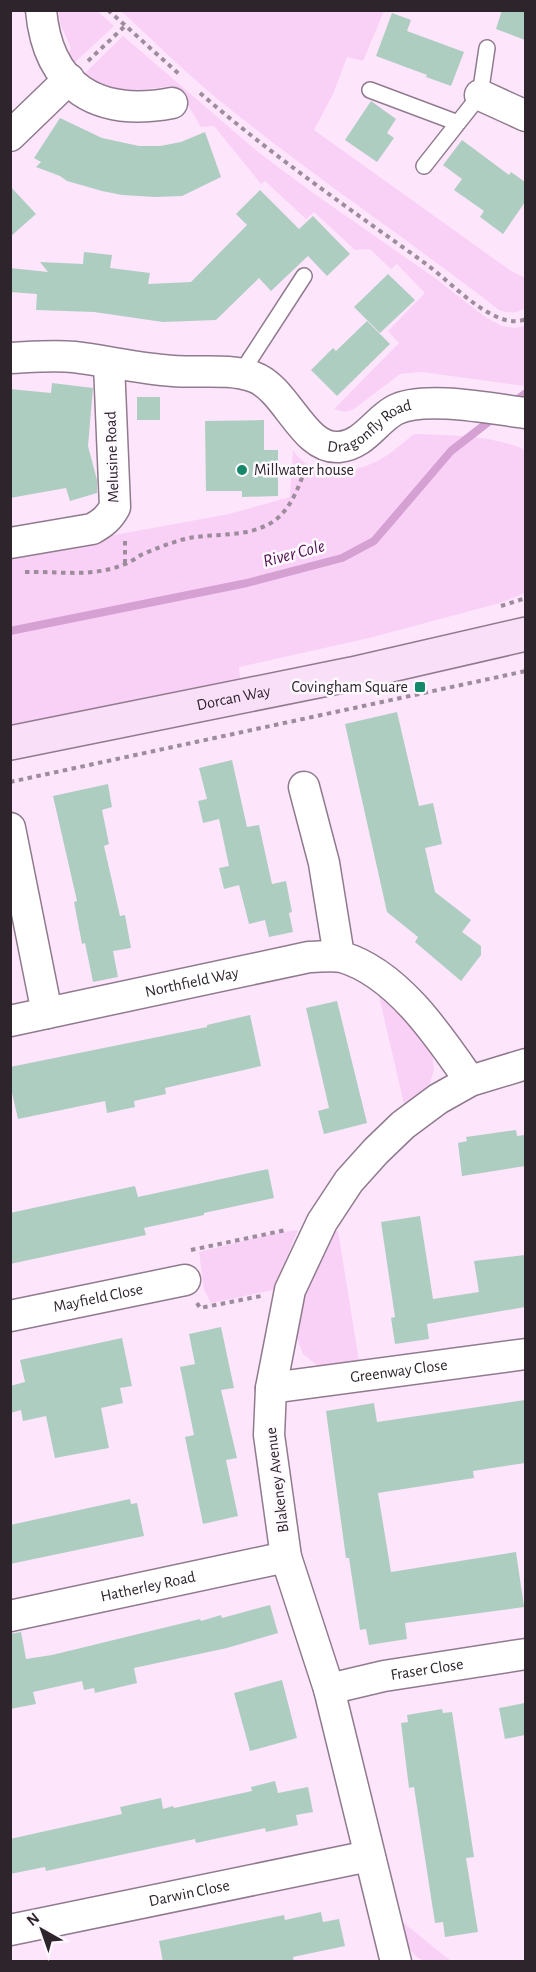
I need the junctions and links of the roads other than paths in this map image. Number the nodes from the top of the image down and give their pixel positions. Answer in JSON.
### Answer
{"nodes":[{"id":1,"x":41,"y":10,"type":"edge"},
{"id":2,"x":487,"y":48,"type":"dead end"},
{"id":3,"x":69,"y":79,"type":"junction"},
{"id":4,"x":183,"y":90,"type":"road end"},
{"id":5,"x":370,"y":90,"type":"dead end"},
{"id":6,"x":480,"y":96,"type":"junction"},
{"id":7,"x":525,"y":116,"type":"edge"},
{"id":8,"x":458,"y":123,"type":"junction"},
{"id":9,"x":10,"y":136,"type":"edge"},
{"id":10,"x":424,"y":166,"type":"dead end"},
{"id":11,"x":304,"y":276,"type":"dead end"},
{"id":12,"x":10,"y":358,"type":"edge"},
{"id":13,"x":109,"y":364,"type":"junction"},
{"id":14,"x":241,"y":373,"type":"junction"},
{"id":15,"x":525,"y":412,"type":"edge"},
{"id":16,"x":10,"y":543,"type":"edge"},
{"id":17,"x":525,"y":634,"type":"edge"},
{"id":18,"x":10,"y":743,"type":"edge"},
{"id":19,"x":304,"y":787,"type":"dead end"},
{"id":20,"x":10,"y":828,"type":"edge"},
{"id":21,"x":339,"y":956,"type":"junction"},
{"id":22,"x":47,"y":1013,"type":"junction"},
{"id":23,"x":10,"y":1021,"type":"edge"},
{"id":24,"x":525,"y":1064,"type":"edge"},
{"id":25,"x":470,"y":1081,"type":"junction"},
{"id":26,"x":185,"y":1280,"type":"road end"},
{"id":27,"x":10,"y":1316,"type":"edge"},
{"id":28,"x":525,"y":1354,"type":"edge"},
{"id":29,"x":272,"y":1388,"type":"junction"},
{"id":30,"x":286,"y":1557,"type":"junction"},
{"id":31,"x":10,"y":1616,"type":"edge"},
{"id":32,"x":525,"y":1654,"type":"edge"},
{"id":33,"x":329,"y":1689,"type":"junction"},
{"id":34,"x":369,"y":1856,"type":"junction"},
{"id":35,"x":10,"y":1930,"type":"edge"},
{"id":36,"x":396,"y":1962,"type":"edge"}],
"edges":[{"from":1,"to":3,"type":"street"},
{"from":2,"to":6,"type":"lane"},
{"from":3,"to":4,"type":"street"},
{"from":3,"to":9,"type":"street"},
{"from":5,"to":8,"type":"lane"},
{"from":6,"to":7,"type":"street"},
{"from":6,"to":8,"type":"lane"},
{"from":8,"to":10,"type":"lane"},
{"from":11,"to":14,"type":"lane"},
{"from":12,"to":13,"type":"street","name":"Dragonfly Road"},
{"from":13,"to":14,"type":"street","name":"Dragonfly Road"},
{"from":13,"to":16,"type":"street","name":"Melusine Road"},
{"from":14,"to":15,"type":"street","name":"Dragonfly Road"},
{"from":17,"to":18,"type":"main road","name":"Dorcan Way"},
{"from":19,"to":21,"type":"street"},
{"from":20,"to":22,"type":"street"},
{"from":21,"to":22,"type":"street","name":"Northfield Way"},
{"from":21,"to":25,"type":"street","name":"Northfield Way"},
{"from":22,"to":23,"type":"street","name":"Northfield Way"},
{"from":24,"to":25,"type":"street","name":"Blakeney Avenue"},
{"from":25,"to":29,"type":"street","name":"Blakeney Avenue"},
{"from":26,"to":27,"type":"street","name":"Mayfield Close"},
{"from":28,"to":29,"type":"street","name":"Greenway Close"},
{"from":29,"to":30,"type":"street","name":"Blakeney Avenue"},
{"from":30,"to":31,"type":"street","name":"Hatherley Road"},
{"from":30,"to":33,"type":"street","name":"Blakeney Avenue"},
{"from":32,"to":33,"type":"street","name":"Fraser Close"},
{"from":33,"to":34,"type":"street","name":"Blakeney Avenue"},
{"from":34,"to":35,"type":"street","name":"Darwin Close"},
{"from":34,"to":36,"type":"street","name":"Blakeney Avenue"}]}
